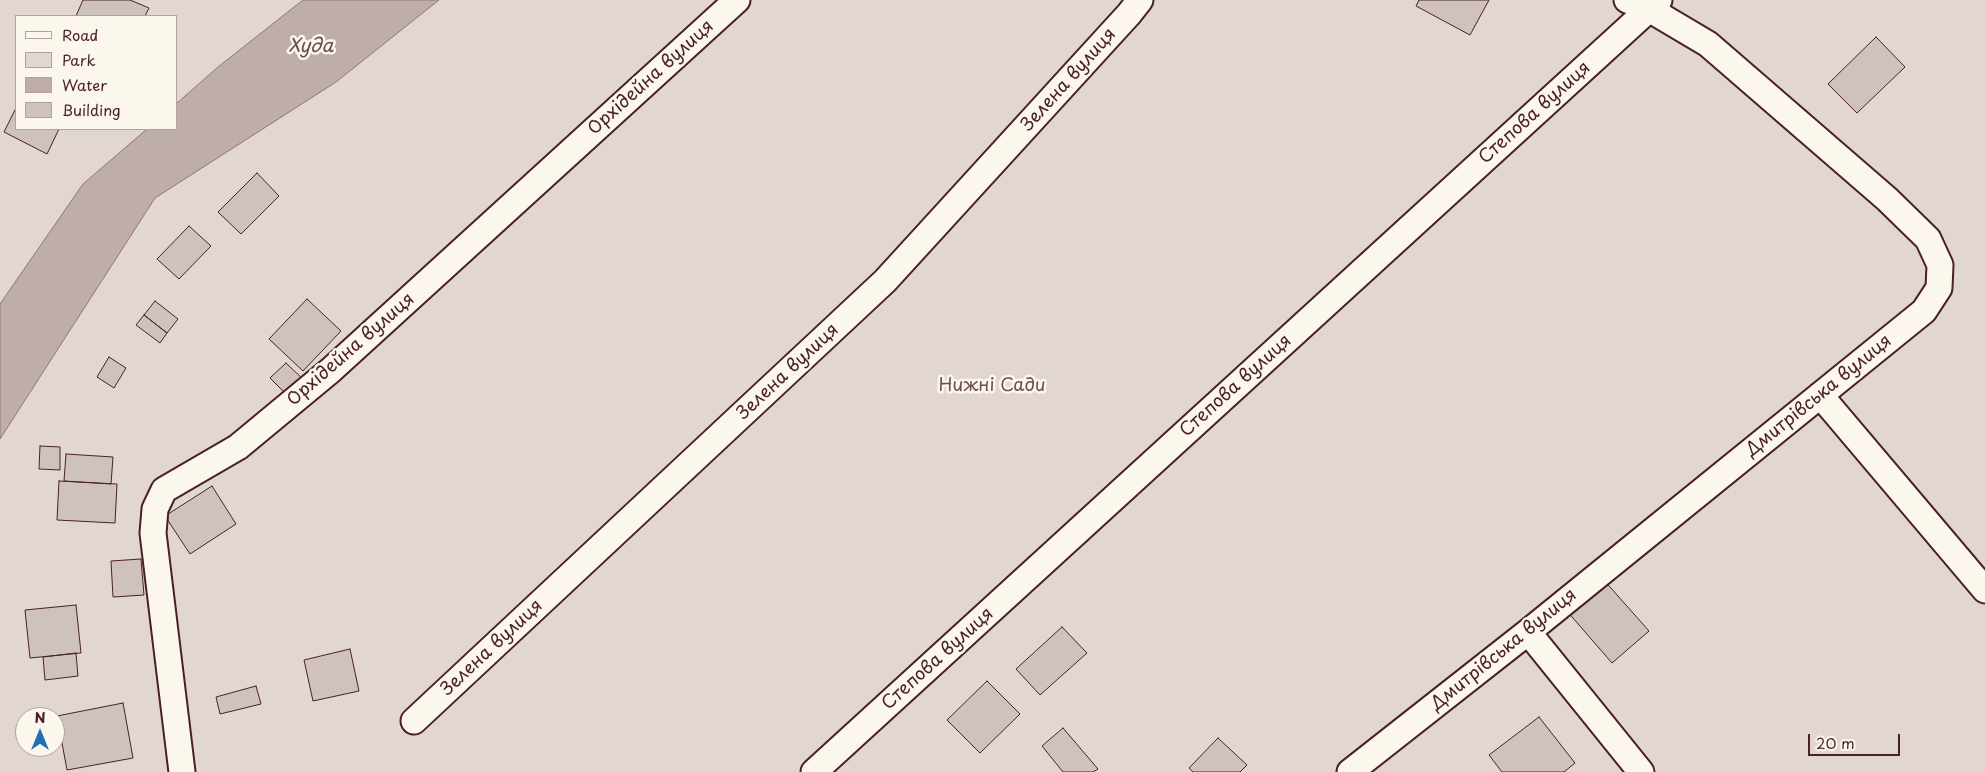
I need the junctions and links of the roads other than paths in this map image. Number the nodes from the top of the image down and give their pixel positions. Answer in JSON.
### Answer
{"nodes":[{"id":1,"x":737,"y":0,"type":"edge"},
{"id":2,"x":1140,"y":0,"type":"edge"},
{"id":3,"x":1645,"y":3,"type":"edge"},
{"id":4,"x":1820,"y":395,"type":"junction"},
{"id":5,"x":1985,"y":590,"type":"edge"},
{"id":6,"x":1528,"y":632,"type":"junction"},
{"id":7,"x":414,"y":722,"type":"dead end"},
{"id":8,"x":182,"y":772,"type":"edge"},
{"id":9,"x":814,"y":772,"type":"edge"},
{"id":10,"x":1350,"y":772,"type":"edge"},
{"id":11,"x":1641,"y":772,"type":"edge"}],
"edges":[{"from":1,"to":8,"type":"street","name":"Орхідейна вулиця"},
{"from":2,"to":7,"type":"street","name":"Зелена вулиця"},
{"from":3,"to":4,"type":"street","name":"Дмитрівська вулиця"},
{"from":3,"to":9,"type":"street","name":"Степова вулиця"},
{"from":4,"to":5,"type":"street"},
{"from":4,"to":6,"type":"street","name":"Дмитрівська вулиця"},
{"from":6,"to":10,"type":"street","name":"Дмитрівська вулиця"},
{"from":6,"to":11,"type":"street"}]}
